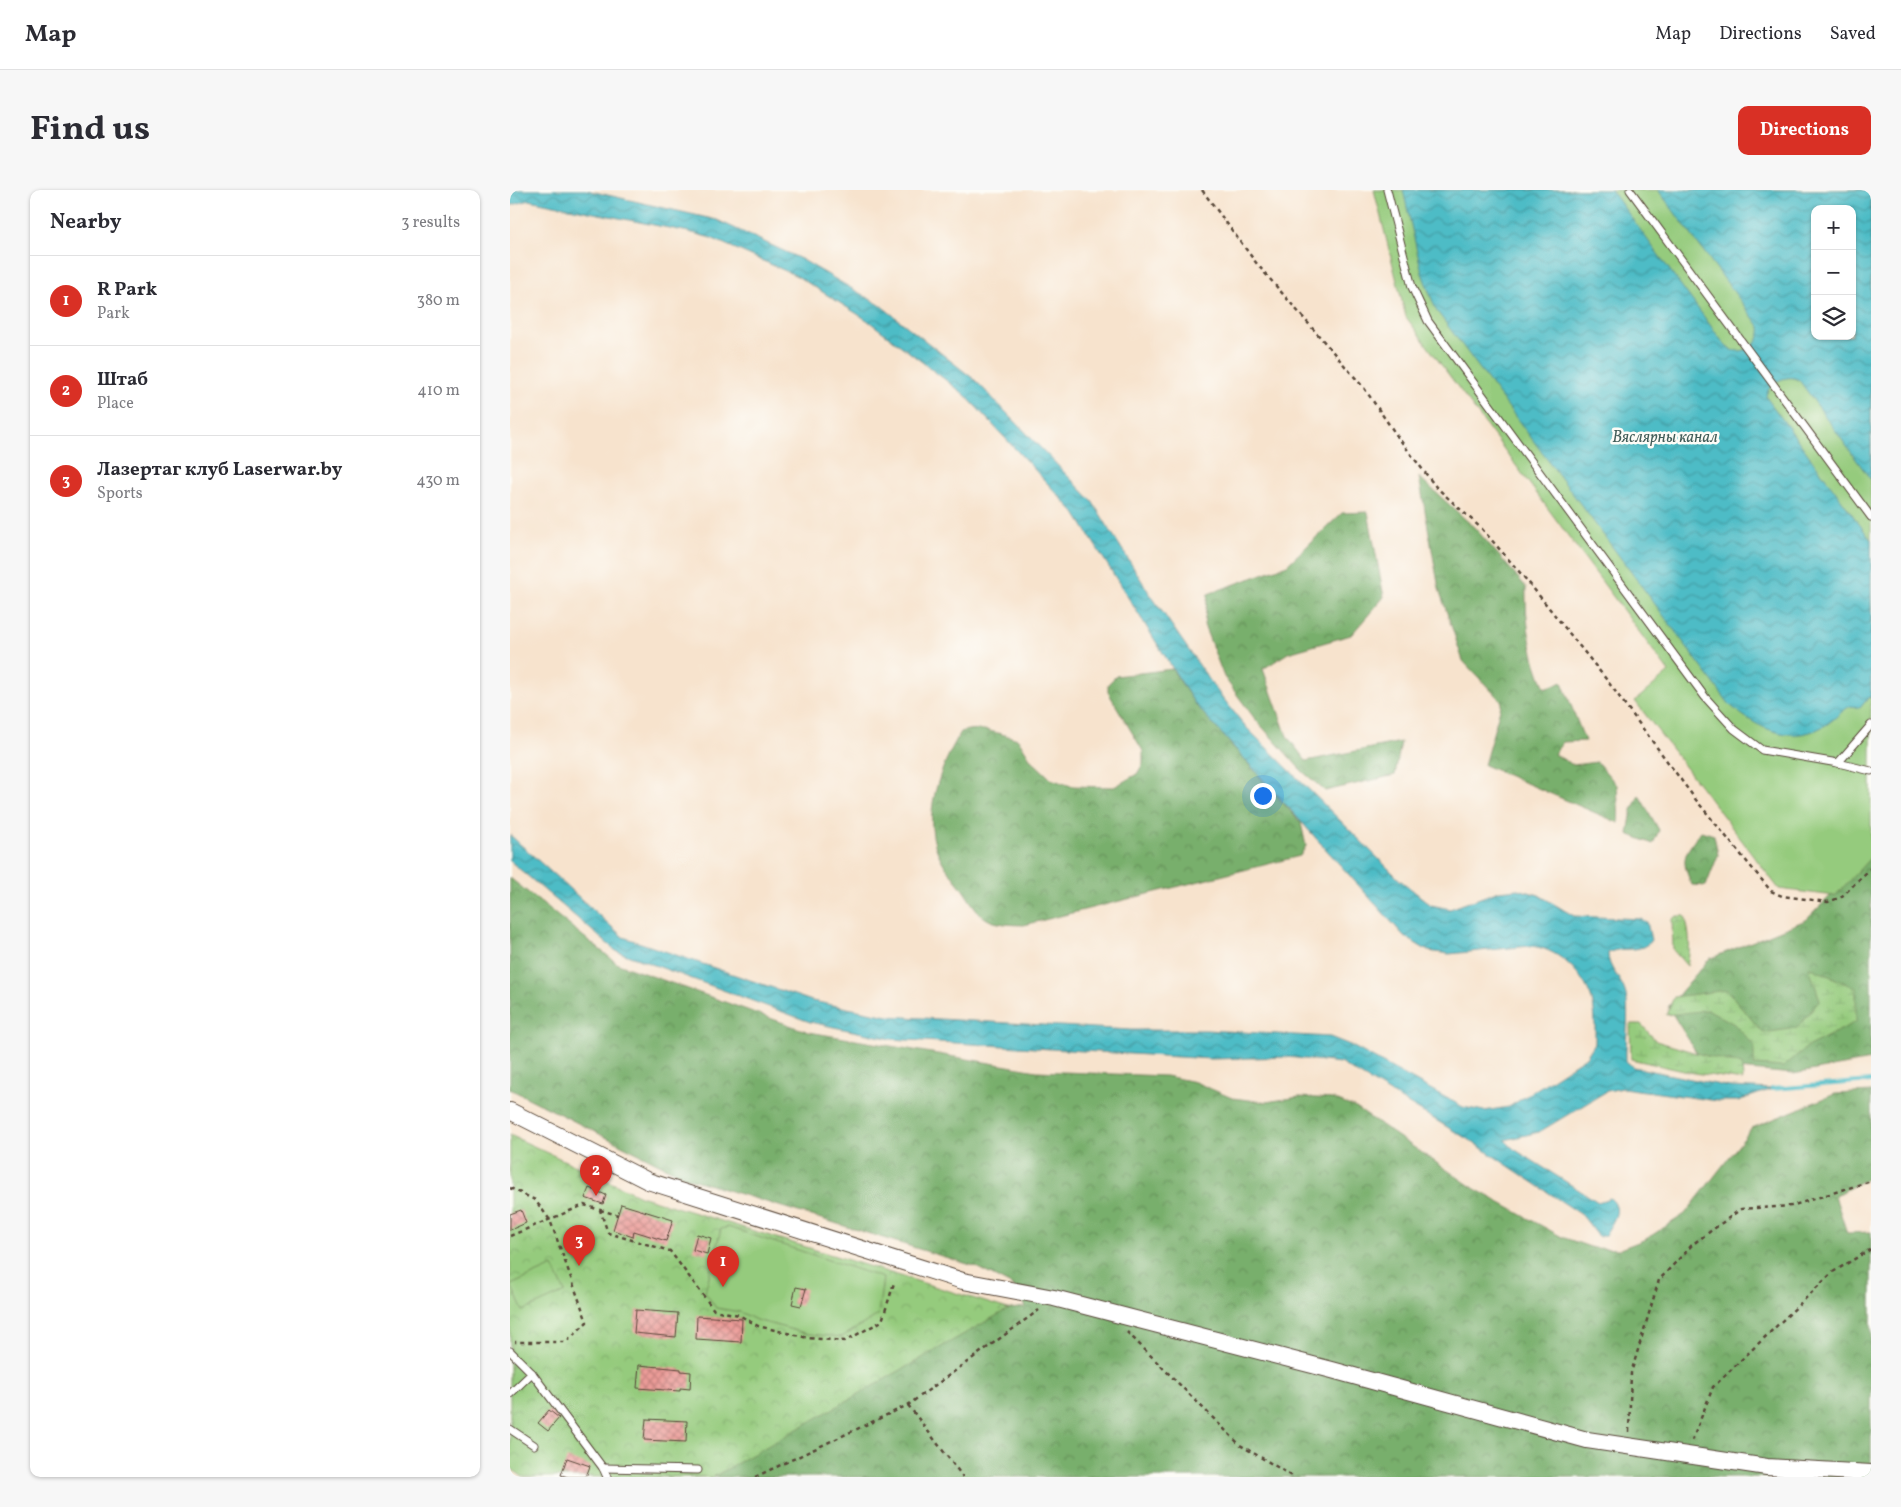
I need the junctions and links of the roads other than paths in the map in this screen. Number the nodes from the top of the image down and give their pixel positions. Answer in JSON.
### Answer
{"nodes":[{"id":1,"x":1387,"y":190,"type":"edge"},
{"id":2,"x":1630,"y":190,"type":"edge"},
{"id":3,"x":1871,"y":517,"type":"edge"},
{"id":4,"x":1870,"y":727,"type":"edge"},
{"id":5,"x":1838,"y":763,"type":"junction"},
{"id":6,"x":1871,"y":771,"type":"edge"},
{"id":7,"x":510,"y":1111,"type":"edge"},
{"id":8,"x":510,"y":1351,"type":"edge"},
{"id":9,"x":532,"y":1373,"type":"junction"},
{"id":10,"x":510,"y":1394,"type":"edge"},
{"id":11,"x":510,"y":1429,"type":"edge"},
{"id":12,"x":534,"y":1445,"type":"dead end"},
{"id":13,"x":603,"y":1468,"type":"junction"},
{"id":14,"x":698,"y":1470,"type":"dead end"},
{"id":15,"x":1871,"y":1473,"type":"edge"},
{"id":16,"x":607,"y":1477,"type":"edge"}],
"edges":[{"from":1,"to":5,"type":"lane"},
{"from":2,"to":3,"type":"lane"},
{"from":4,"to":5,"type":"lane"},
{"from":5,"to":6,"type":"lane"},
{"from":7,"to":15,"type":"street"},
{"from":8,"to":9,"type":"lane"},
{"from":9,"to":10,"type":"lane"},
{"from":9,"to":13,"type":"lane"},
{"from":11,"to":12,"type":"lane"},
{"from":13,"to":14,"type":"lane"},
{"from":13,"to":16,"type":"lane"}]}
